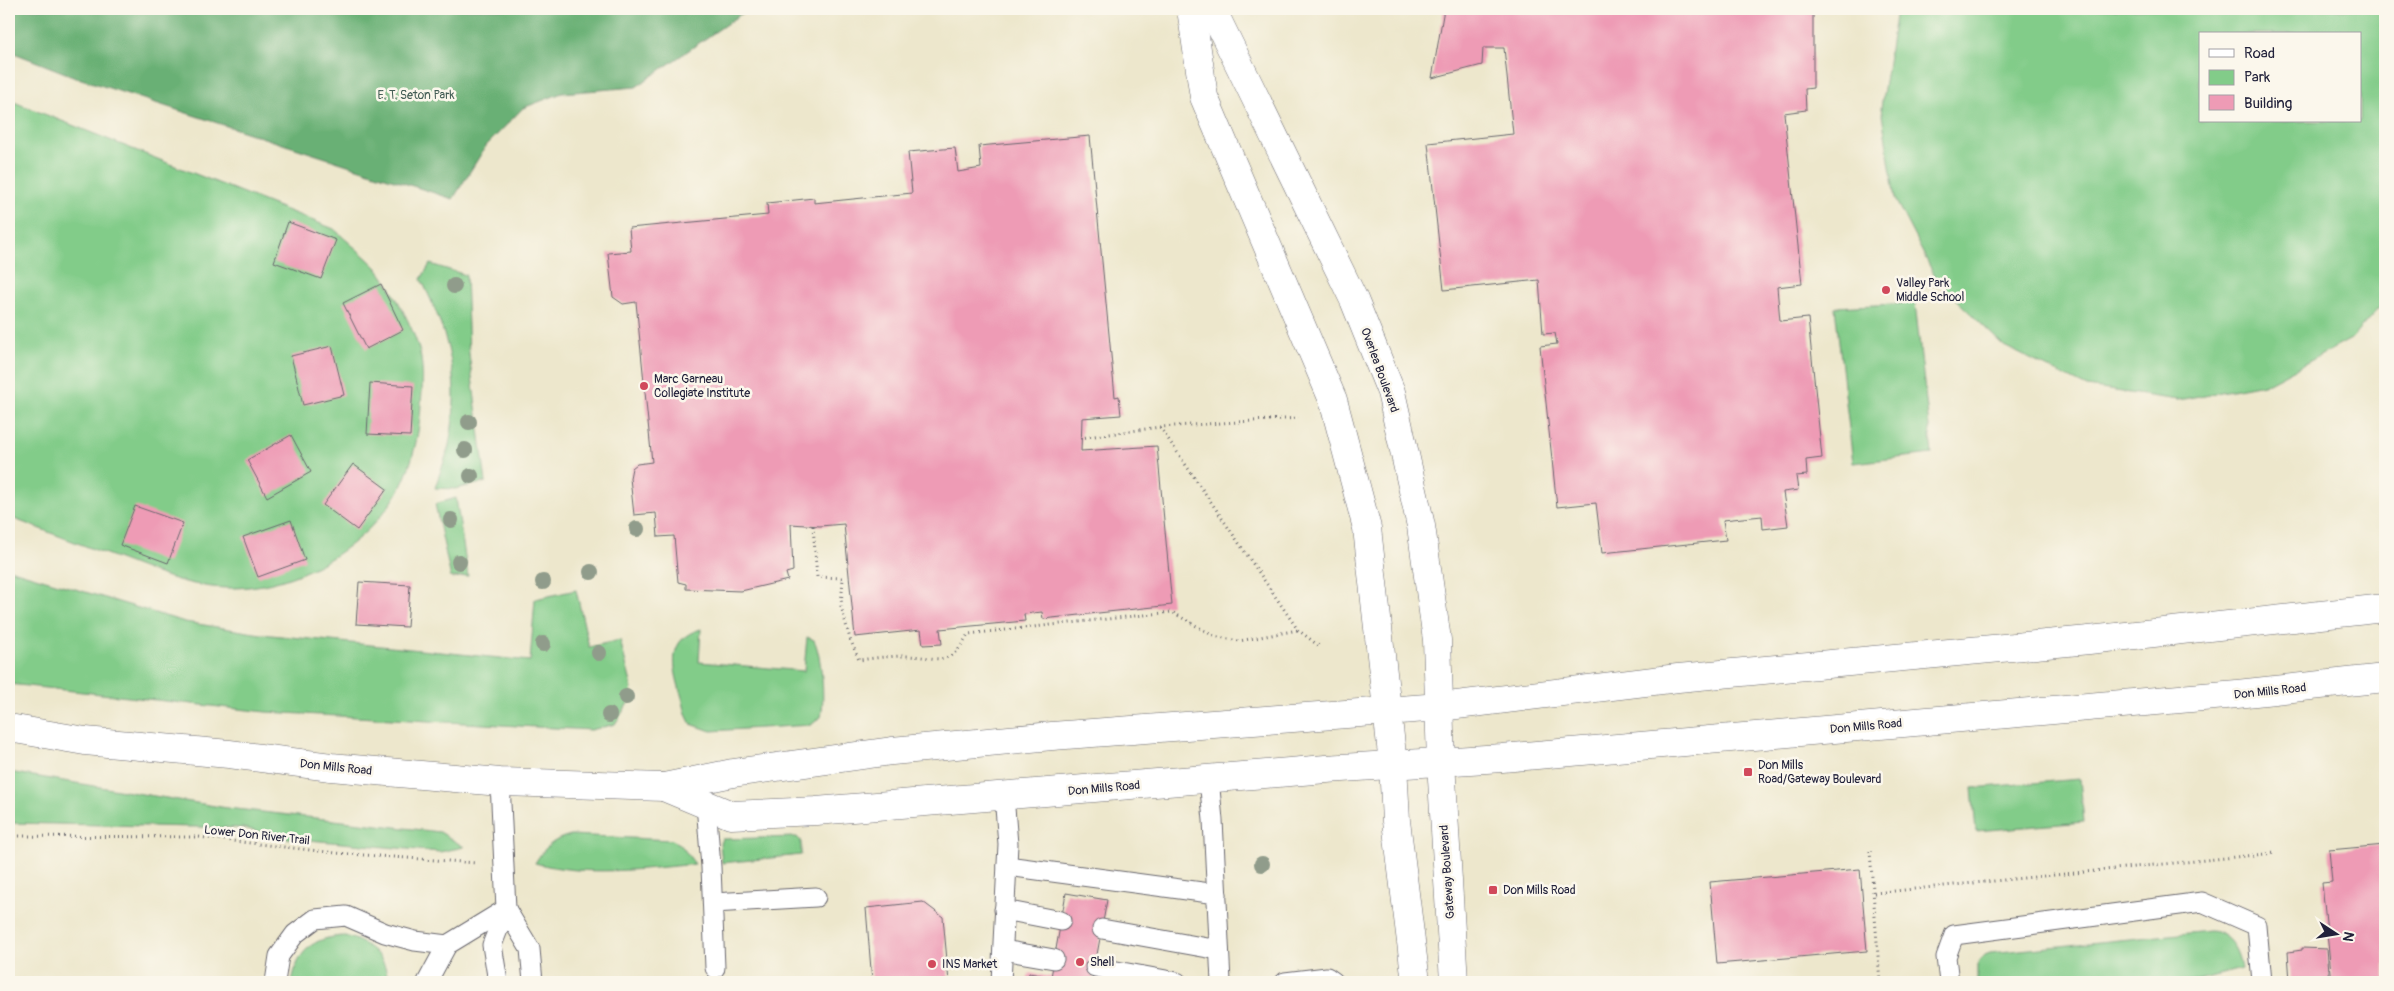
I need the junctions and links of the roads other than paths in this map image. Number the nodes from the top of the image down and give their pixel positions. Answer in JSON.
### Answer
{"nodes":[{"id":1,"x":1191,"y":9,"type":"edge"},
{"id":2,"x":1212,"y":9,"type":"edge"},
{"id":3,"x":2385,"y":608,"type":"edge"},
{"id":4,"x":2385,"y":678,"type":"edge"},
{"id":5,"x":1440,"y":707,"type":"junction"},
{"id":6,"x":1388,"y":712,"type":"junction"},
{"id":7,"x":9,"y":728,"type":"edge"},
{"id":8,"x":1441,"y":762,"type":"junction"},
{"id":9,"x":1393,"y":764,"type":"junction"},
{"id":10,"x":1209,"y":779,"type":"junction"},
{"id":11,"x":500,"y":782,"type":"junction"},
{"id":12,"x":664,"y":787,"type":"junction"},
{"id":13,"x":1004,"y":796,"type":"junction"},
{"id":14,"x":706,"y":804,"type":"junction"},
{"id":15,"x":1007,"y":866,"type":"junction"},
{"id":16,"x":1217,"y":894,"type":"junction"},
{"id":17,"x":816,"y":897,"type":"dead end"},
{"id":18,"x":713,"y":902,"type":"junction"},
{"id":19,"x":506,"y":909,"type":"junction"},
{"id":20,"x":1004,"y":910,"type":"junction"},
{"id":21,"x":1061,"y":921,"type":"dead end"},
{"id":22,"x":1102,"y":929,"type":"dead end"},
{"id":23,"x":447,"y":945,"type":"junction"},
{"id":24,"x":1002,"y":950,"type":"junction"},
{"id":25,"x":1219,"y":950,"type":"junction"},
{"id":26,"x":1054,"y":959,"type":"dead end"},
{"id":27,"x":1095,"y":967,"type":"dead end"},
{"id":28,"x":715,"y":968,"type":"dead end"},
{"id":29,"x":275,"y":982,"type":"edge"},
{"id":30,"x":427,"y":982,"type":"edge"},
{"id":31,"x":498,"y":982,"type":"edge"},
{"id":32,"x":533,"y":982,"type":"edge"},
{"id":33,"x":1001,"y":982,"type":"edge"},
{"id":34,"x":1177,"y":982,"type":"edge"},
{"id":35,"x":1221,"y":982,"type":"edge"},
{"id":36,"x":1285,"y":982,"type":"edge"},
{"id":37,"x":1334,"y":982,"type":"edge"},
{"id":38,"x":1416,"y":982,"type":"edge"},
{"id":39,"x":1454,"y":982,"type":"edge"},
{"id":40,"x":1949,"y":982,"type":"edge"},
{"id":41,"x":2262,"y":982,"type":"edge"}],
"edges":[{"from":1,"to":6,"type":"main road"},
{"from":2,"to":5,"type":"main road","name":"Overlea Boulevard"},
{"from":3,"to":5,"type":"main road","name":"Don Mills Road"},
{"from":4,"to":8,"type":"main road","name":"Don Mills Road"},
{"from":5,"to":6,"type":"main road","name":"Don Mills Road"},
{"from":5,"to":8,"type":"main road","name":"Overlea Boulevard"},
{"from":6,"to":9,"type":"main road"},
{"from":6,"to":12,"type":"main road","name":"Don Mills Road"},
{"from":7,"to":11,"type":"main road","name":"Don Mills Road"},
{"from":8,"to":9,"type":"main road","name":"Don Mills Road"},
{"from":8,"to":39,"type":"main road","name":"Gateway Boulevard"},
{"from":9,"to":10,"type":"main road","name":"Don Mills Road"},
{"from":9,"to":38,"type":"main road"},
{"from":10,"to":13,"type":"main road","name":"Don Mills Road"},
{"from":10,"to":16,"type":"lane"},
{"from":11,"to":12,"type":"main road","name":"Don Mills Road"},
{"from":11,"to":19,"type":"lane"},
{"from":12,"to":14,"type":"main road","name":"Don Mills Road"},
{"from":13,"to":14,"type":"main road","name":"Don Mills Road"},
{"from":13,"to":15,"type":"lane"},
{"from":14,"to":18,"type":"lane"},
{"from":15,"to":16,"type":"lane"},
{"from":15,"to":20,"type":"lane"},
{"from":16,"to":25,"type":"lane"},
{"from":17,"to":18,"type":"lane"},
{"from":18,"to":28,"type":"lane"},
{"from":19,"to":23,"type":"lane"},
{"from":19,"to":31,"type":"lane"},
{"from":19,"to":32,"type":"lane"},
{"from":20,"to":21,"type":"lane"},
{"from":20,"to":24,"type":"lane"},
{"from":22,"to":25,"type":"lane"},
{"from":23,"to":29,"type":"lane"},
{"from":23,"to":30,"type":"lane"},
{"from":24,"to":26,"type":"lane"},
{"from":24,"to":33,"type":"lane"},
{"from":25,"to":35,"type":"lane"},
{"from":27,"to":34,"type":"lane"},
{"from":36,"to":37,"type":"lane"},
{"from":40,"to":41,"type":"lane"}]}
